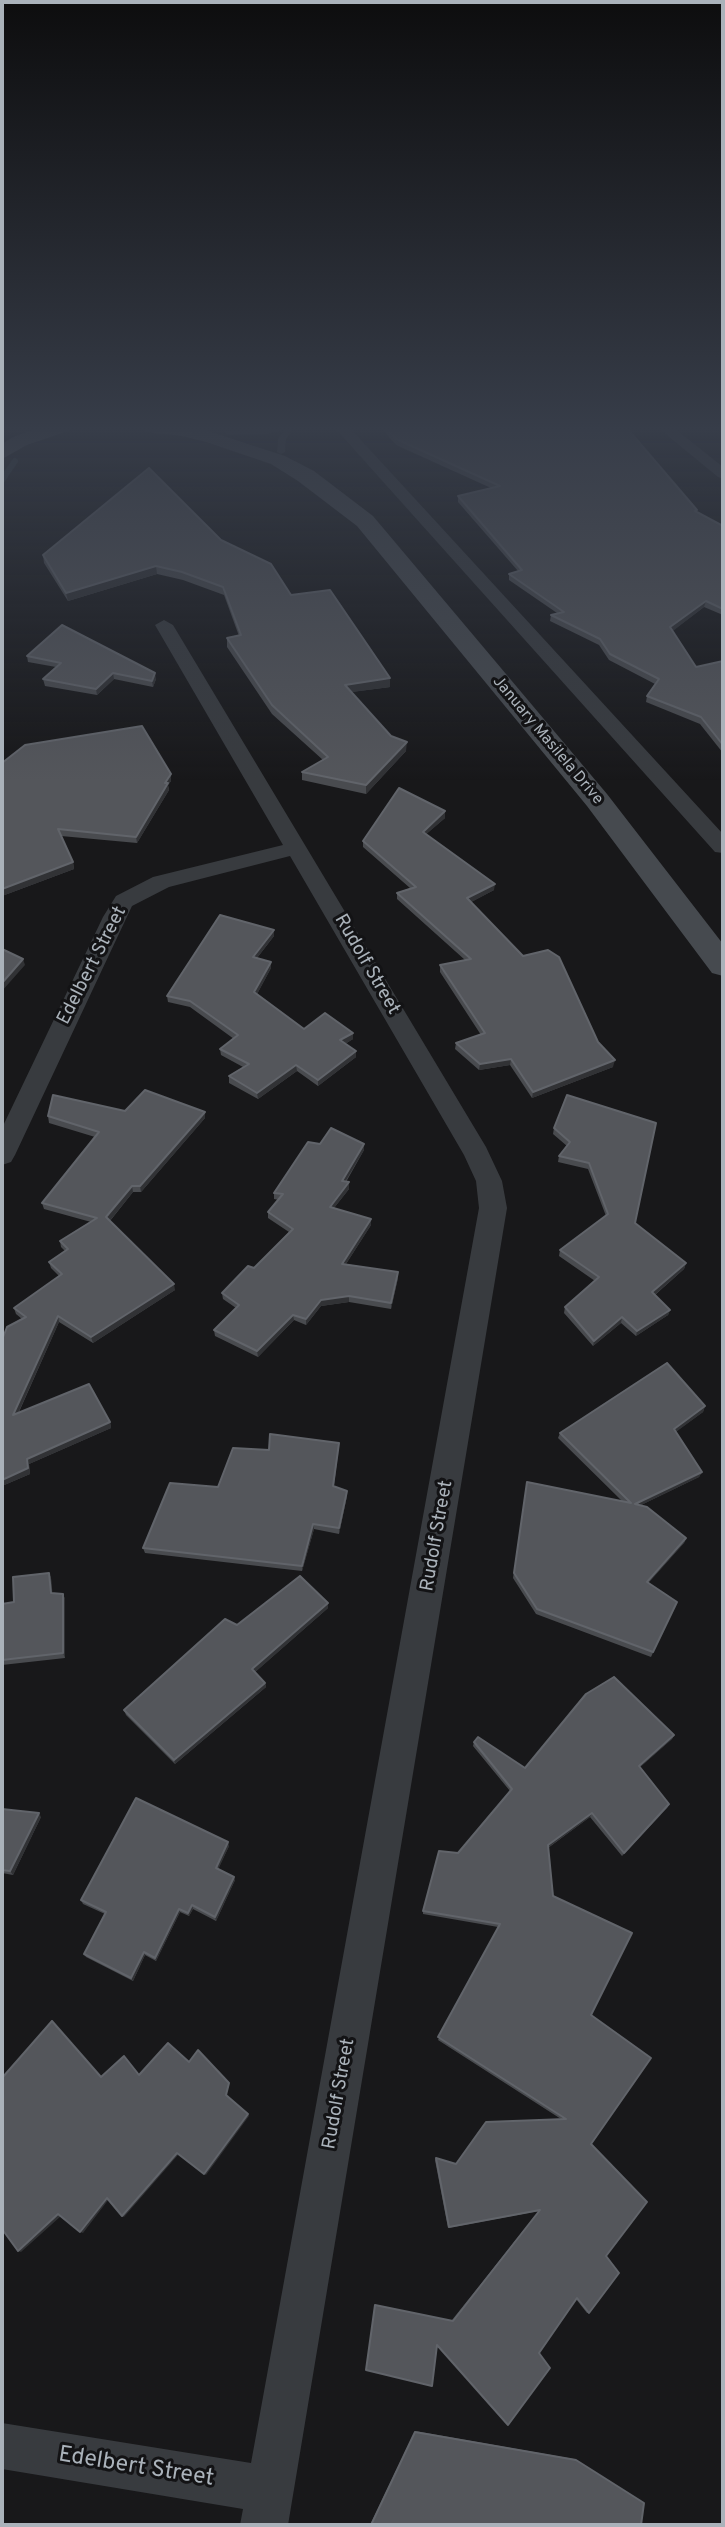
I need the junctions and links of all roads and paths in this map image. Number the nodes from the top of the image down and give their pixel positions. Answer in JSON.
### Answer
{"nodes":[{"id":1,"x":385,"y":545,"type":"edge"},
{"id":2,"x":448,"y":545,"type":"edge"},
{"id":3,"x":164,"y":625,"type":"dead end"},
{"id":4,"x":723,"y":847,"type":"edge"},
{"id":5,"x":296,"y":848,"type":"junction"},
{"id":6,"x":723,"y":966,"type":"edge"},
{"id":7,"x":2,"y":1155,"type":"edge"},
{"id":8,"x":2,"y":2446,"type":"edge"},
{"id":9,"x":267,"y":2508,"type":"edge"}],
"edges":[{"from":1,"to":6,"type":"main road","name":"January Masilela Drive"},
{"from":2,"to":4,"type":"street"},
{"from":3,"to":5,"type":"street","name":"Rudolf Street"},
{"from":5,"to":7,"type":"street","name":"Edelbert Street"},
{"from":5,"to":9,"type":"street","name":"Rudolf Street"},
{"from":8,"to":9,"type":"street","name":"Edelbert Street"}]}
